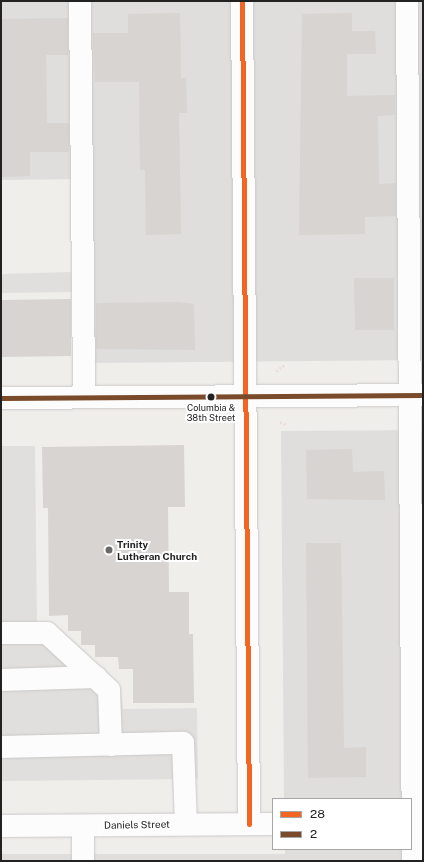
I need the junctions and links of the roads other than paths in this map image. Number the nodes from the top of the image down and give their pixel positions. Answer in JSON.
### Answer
{"nodes":[{"id":1,"x":80,"y":1,"type":"edge"},
{"id":2,"x":242,"y":1,"type":"edge"},
{"id":3,"x":407,"y":1,"type":"edge"},
{"id":4,"x":417,"y":395,"type":"edge"},
{"id":5,"x":245,"y":396,"type":"junction"},
{"id":6,"x":84,"y":397,"type":"junction"},
{"id":7,"x":1,"y":398,"type":"edge"},
{"id":8,"x":1,"y":633,"type":"edge"},
{"id":9,"x":96,"y":678,"type":"junction"},
{"id":10,"x":1,"y":680,"type":"edge"},
{"id":11,"x":111,"y":744,"type":"junction"},
{"id":12,"x":1,"y":747,"type":"edge"},
{"id":13,"x":416,"y":823,"type":"edge"},
{"id":14,"x":186,"y":824,"type":"junction"},
{"id":15,"x":249,"y":824,"type":"junction"},
{"id":16,"x":272,"y":824,"type":"edge"},
{"id":17,"x":1,"y":826,"type":"edge"},
{"id":18,"x":83,"y":826,"type":"junction"},
{"id":19,"x":84,"y":861,"type":"edge"},
{"id":20,"x":413,"y":861,"type":"edge"}],
"edges":[{"from":1,"to":6,"type":"street"},
{"from":2,"to":5,"type":"street"},
{"from":3,"to":4,"type":"street"},
{"from":4,"to":5,"type":"street"},
{"from":4,"to":13,"type":"street"},
{"from":5,"to":6,"type":"street"},
{"from":5,"to":15,"type":"street"},
{"from":6,"to":7,"type":"street"},
{"from":8,"to":9,"type":"street"},
{"from":9,"to":10,"type":"street"},
{"from":9,"to":11,"type":"street"},
{"from":11,"to":12,"type":"street"},
{"from":11,"to":14,"type":"street"},
{"from":13,"to":20,"type":"street"},
{"from":14,"to":15,"type":"street","name":"Daniels Street"},
{"from":14,"to":18,"type":"street","name":"Daniels Street"},
{"from":15,"to":16,"type":"street","name":"Daniels Street"},
{"from":17,"to":18,"type":"street","name":"Daniels Street"},
{"from":18,"to":19,"type":"street"}]}
